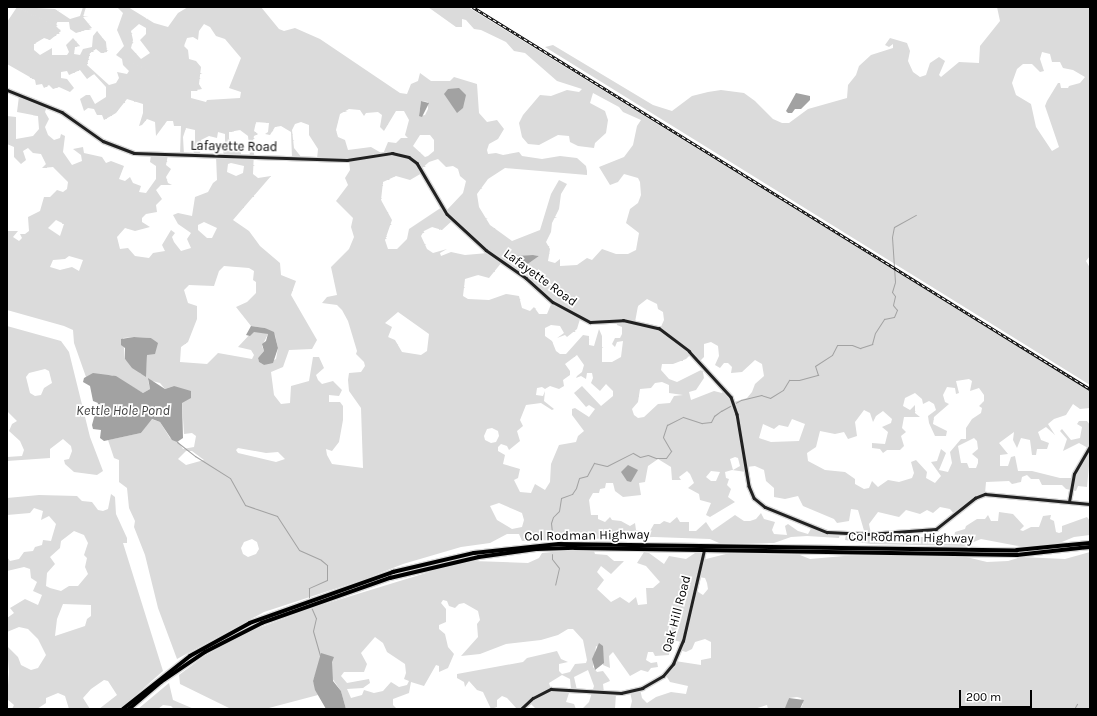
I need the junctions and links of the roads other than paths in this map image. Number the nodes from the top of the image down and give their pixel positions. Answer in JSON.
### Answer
{"nodes":[{"id":1,"x":7,"y":90,"type":"edge"},
{"id":2,"x":1090,"y":446,"type":"edge"},
{"id":3,"x":1069,"y":502,"type":"junction"},
{"id":4,"x":1090,"y":504,"type":"edge"},
{"id":5,"x":1090,"y":543,"type":"edge"},
{"id":6,"x":704,"y":547,"type":"junction"},
{"id":7,"x":1090,"y":548,"type":"edge"},
{"id":8,"x":310,"y":603,"type":"junction"},
{"id":9,"x":123,"y":709,"type":"edge"},
{"id":10,"x":129,"y":709,"type":"edge"},
{"id":11,"x":521,"y":709,"type":"edge"}],
"edges":[{"from":1,"to":3,"type":"street","name":"Lafayette Road"},
{"from":2,"to":3,"type":"street"},
{"from":3,"to":4,"type":"street","name":"Lafayette Road"},
{"from":5,"to":6,"type":"highway","name":"Col Rodman Highway"},
{"from":6,"to":7,"type":"highway","name":"Col Rodman Highway"},
{"from":6,"to":8,"type":"highway","name":"Col Rodman Highway"},
{"from":6,"to":11,"type":"street","name":"Oak Hill Road"},
{"from":8,"to":9,"type":"highway","name":"Col Rodman Highway"},
{"from":8,"to":10,"type":"highway","name":"Col Rodman Highway"}]}
